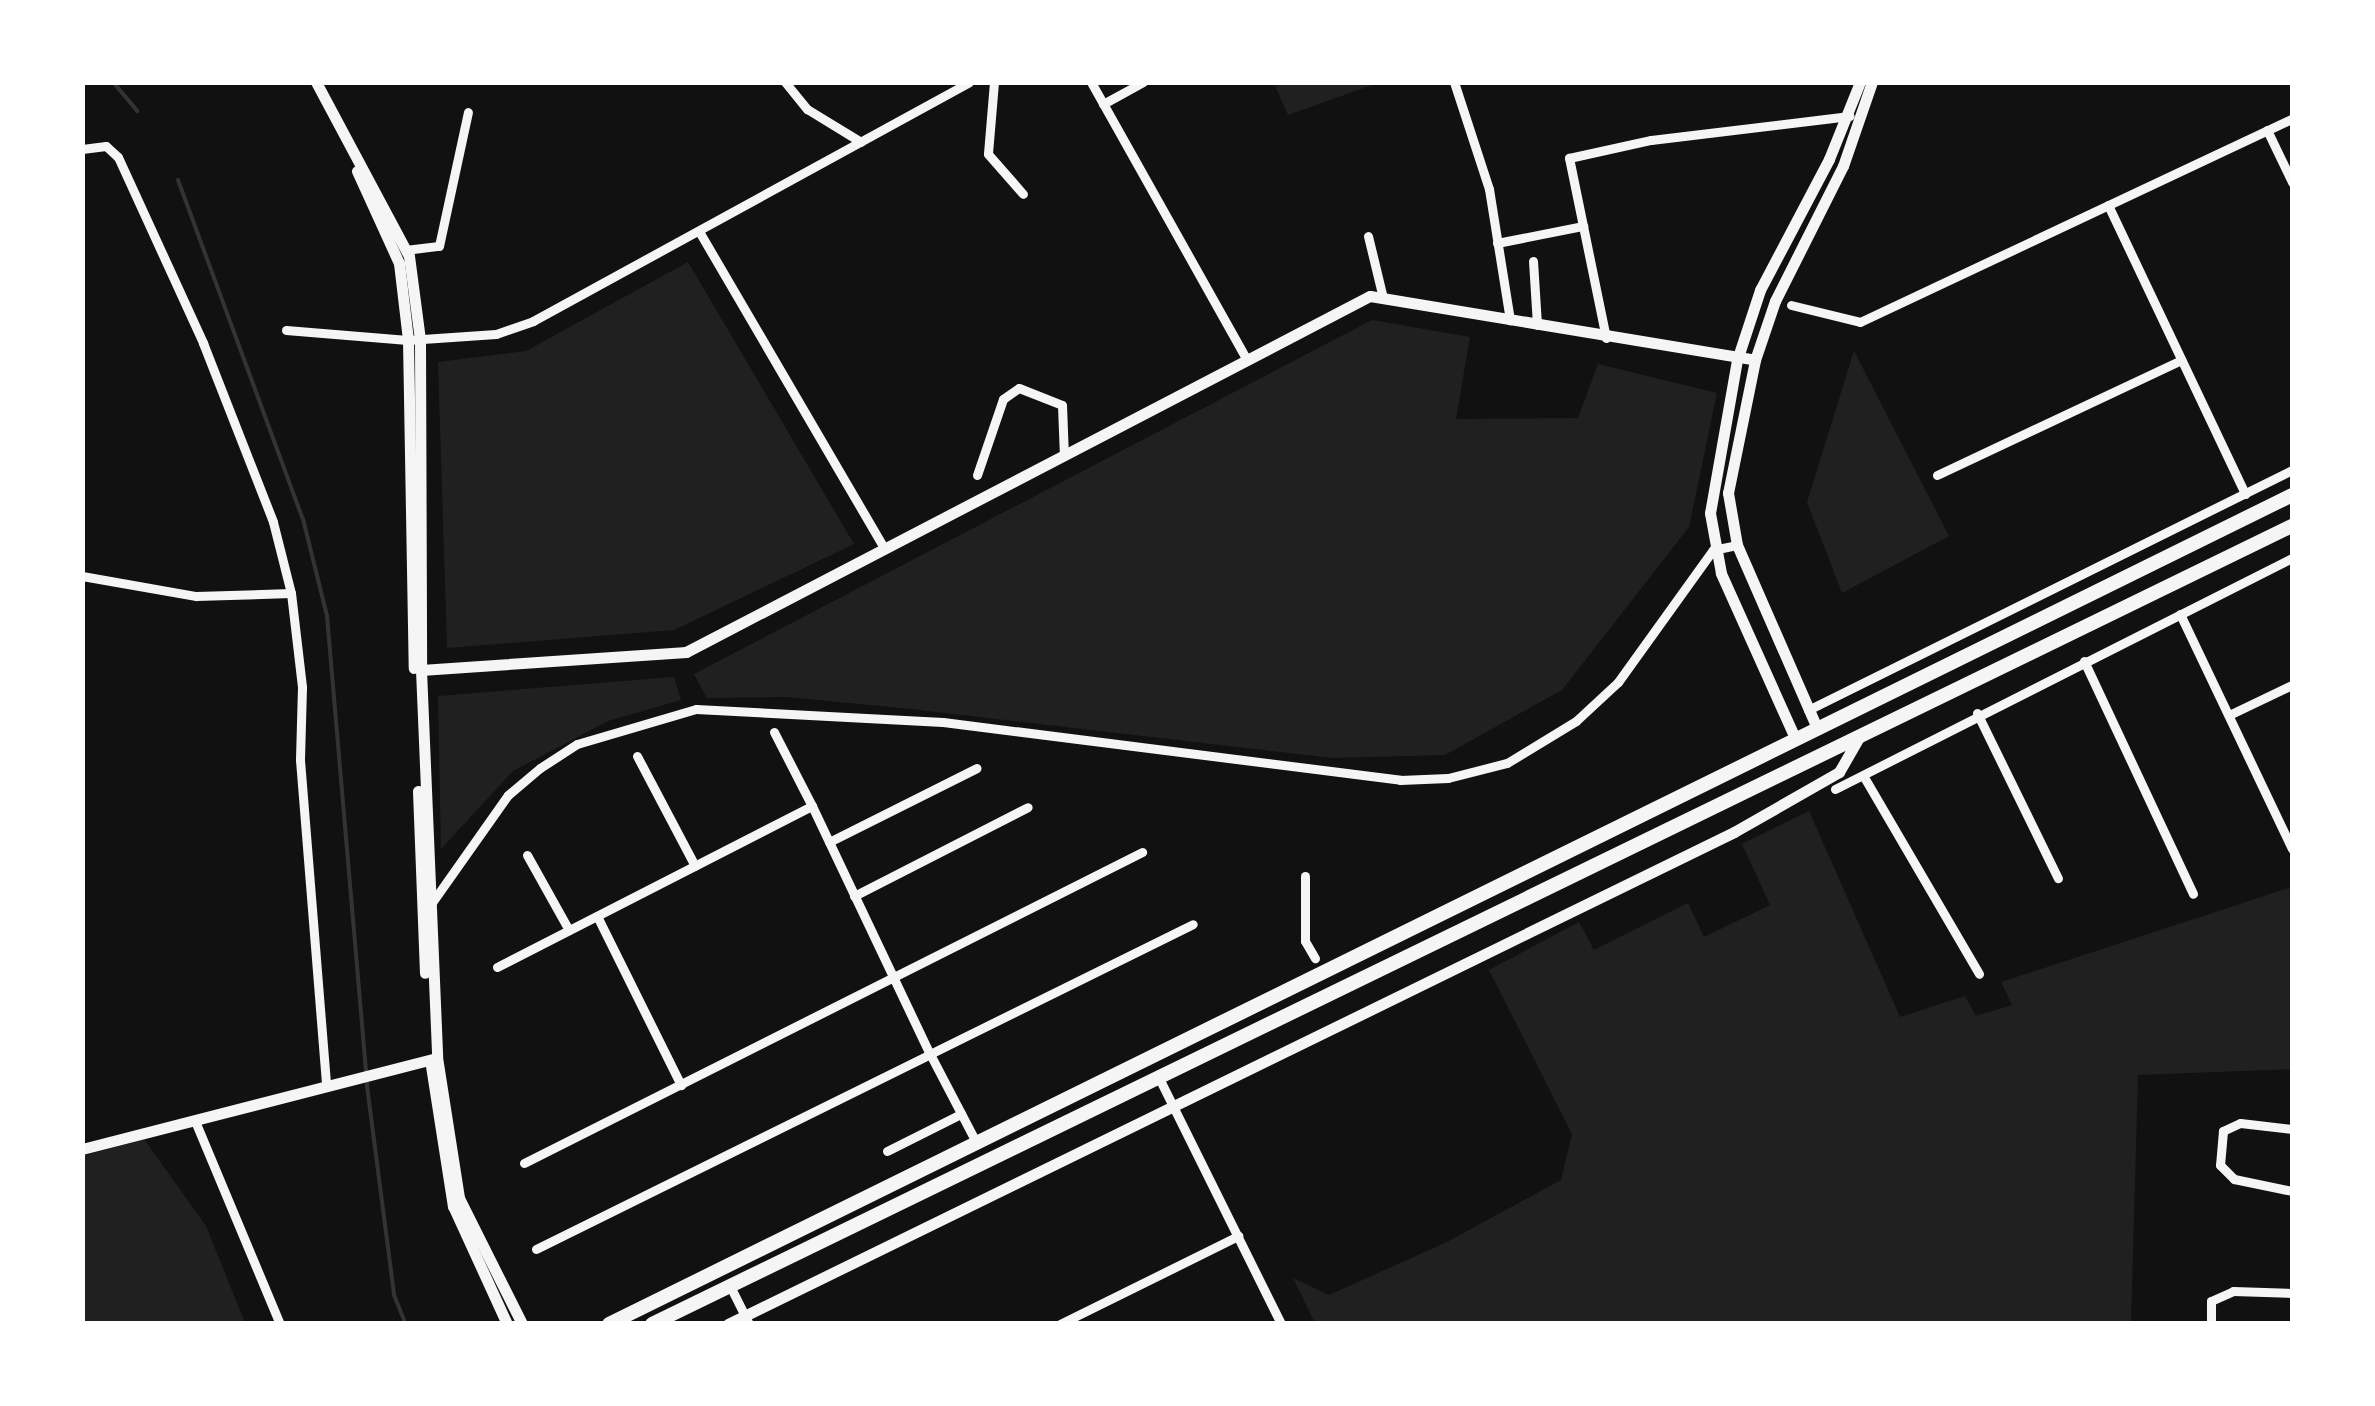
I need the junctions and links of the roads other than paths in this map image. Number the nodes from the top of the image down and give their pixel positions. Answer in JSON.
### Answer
{"nodes":[{"id":1,"x":316,"y":82,"type":"edge"},
{"id":2,"x":969,"y":82,"type":"edge"},
{"id":3,"x":994,"y":82,"type":"edge"},
{"id":4,"x":1091,"y":82,"type":"edge"},
{"id":5,"x":1143,"y":82,"type":"edge"},
{"id":6,"x":1454,"y":82,"type":"edge"},
{"id":7,"x":1860,"y":82,"type":"edge"},
{"id":8,"x":1872,"y":82,"type":"edge"},
{"id":9,"x":785,"y":83,"type":"edge"},
{"id":10,"x":1104,"y":104,"type":"junction"},
{"id":11,"x":468,"y":112,"type":"dead end"},
{"id":12,"x":1850,"y":116,"type":"junction"},
{"id":13,"x":2292,"y":119,"type":"edge"},
{"id":14,"x":2267,"y":130,"type":"junction"},
{"id":15,"x":862,"y":142,"type":"junction"},
{"id":16,"x":351,"y":148,"type":"junction"},
{"id":17,"x":82,"y":149,"type":"edge"},
{"id":18,"x":1829,"y":159,"type":"junction"},
{"id":19,"x":1843,"y":166,"type":"junction"},
{"id":20,"x":2292,"y":182,"type":"edge"},
{"id":21,"x":1023,"y":194,"type":"dead end"},
{"id":22,"x":2108,"y":205,"type":"junction"},
{"id":23,"x":1583,"y":226,"type":"junction"},
{"id":24,"x":700,"y":232,"type":"junction"},
{"id":25,"x":1368,"y":236,"type":"dead end"},
{"id":26,"x":1496,"y":243,"type":"junction"},
{"id":27,"x":405,"y":250,"type":"junction"},
{"id":28,"x":1533,"y":261,"type":"dead end"},
{"id":29,"x":1383,"y":298,"type":"junction"},
{"id":30,"x":1791,"y":305,"type":"dead end"},
{"id":31,"x":1510,"y":320,"type":"junction"},
{"id":32,"x":1536,"y":325,"type":"junction"},
{"id":33,"x":286,"y":330,"type":"dead end"},
{"id":34,"x":414,"y":340,"type":"junction"},
{"id":35,"x":1606,"y":340,"type":"junction"},
{"id":36,"x":1247,"y":360,"type":"junction"},
{"id":37,"x":1737,"y":360,"type":"junction"},
{"id":38,"x":1754,"y":360,"type":"junction"},
{"id":39,"x":2181,"y":360,"type":"junction"},
{"id":40,"x":1064,"y":456,"type":"junction"},
{"id":41,"x":2292,"y":470,"type":"edge"},
{"id":42,"x":977,"y":475,"type":"dead end"},
{"id":43,"x":1937,"y":475,"type":"dead end"},
{"id":44,"x":2244,"y":494,"type":"junction"},
{"id":45,"x":2292,"y":495,"type":"edge"},
{"id":46,"x":2292,"y":526,"type":"edge"},
{"id":47,"x":1738,"y":545,"type":"junction"},
{"id":48,"x":886,"y":548,"type":"junction"},
{"id":49,"x":1713,"y":550,"type":"junction"},
{"id":50,"x":2292,"y":558,"type":"edge"},
{"id":51,"x":82,"y":576,"type":"edge"},
{"id":52,"x":291,"y":593,"type":"junction"},
{"id":53,"x":2180,"y":614,"type":"junction"},
{"id":54,"x":1776,"y":634,"type":"junction"},
{"id":55,"x":1752,"y":644,"type":"junction"},
{"id":56,"x":2084,"y":661,"type":"junction"},
{"id":57,"x":422,"y":670,"type":"junction"},
{"id":58,"x":1796,"y":681,"type":"junction"},
{"id":59,"x":2292,"y":685,"type":"edge"},
{"id":60,"x":1774,"y":689,"type":"junction"},
{"id":61,"x":1808,"y":710,"type":"junction"},
{"id":62,"x":1977,"y":713,"type":"junction"},
{"id":63,"x":2229,"y":715,"type":"junction"},
{"id":64,"x":1816,"y":728,"type":"junction"},
{"id":65,"x":774,"y":732,"type":"dead end"},
{"id":66,"x":1795,"y":738,"type":"junction"},
{"id":67,"x":1858,"y":739,"type":"junction"},
{"id":68,"x":637,"y":756,"type":"dead end"},
{"id":69,"x":978,"y":768,"type":"dead end"},
{"id":70,"x":1864,"y":777,"type":"junction"},
{"id":71,"x":1836,"y":790,"type":"dead end"},
{"id":72,"x":812,"y":806,"type":"junction"},
{"id":73,"x":1028,"y":807,"type":"dead end"},
{"id":74,"x":829,"y":842,"type":"junction"},
{"id":75,"x":2292,"y":849,"type":"edge"},
{"id":76,"x":1142,"y":852,"type":"dead end"},
{"id":77,"x":527,"y":855,"type":"dead end"},
{"id":78,"x":696,"y":866,"type":"junction"},
{"id":79,"x":1306,"y":876,"type":"dead end"},
{"id":80,"x":2058,"y":878,"type":"dead end"},
{"id":81,"x":2194,"y":894,"type":"dead end"},
{"id":82,"x":854,"y":896,"type":"junction"},
{"id":83,"x":430,"y":908,"type":"junction"},
{"id":84,"x":597,"y":916,"type":"junction"},
{"id":85,"x":1192,"y":924,"type":"dead end"},
{"id":86,"x":569,"y":930,"type":"junction"},
{"id":87,"x":1315,"y":958,"type":"dead end"},
{"id":88,"x":497,"y":967,"type":"dead end"},
{"id":89,"x":1979,"y":974,"type":"dead end"},
{"id":90,"x":894,"y":980,"type":"junction"},
{"id":91,"x":930,"y":1054,"type":"junction"},
{"id":92,"x":434,"y":1058,"type":"junction"},
{"id":93,"x":1158,"y":1076,"type":"junction"},
{"id":94,"x":326,"y":1084,"type":"junction"},
{"id":95,"x":681,"y":1085,"type":"junction"},
{"id":96,"x":1173,"y":1106,"type":"junction"},
{"id":97,"x":962,"y":1114,"type":"junction"},
{"id":98,"x":195,"y":1121,"type":"junction"},
{"id":99,"x":2292,"y":1129,"type":"edge"},
{"id":100,"x":976,"y":1142,"type":"junction"},
{"id":101,"x":82,"y":1149,"type":"edge"},
{"id":102,"x":887,"y":1151,"type":"dead end"},
{"id":103,"x":524,"y":1163,"type":"dead end"},
{"id":104,"x":2292,"y":1191,"type":"edge"},
{"id":105,"x":1238,"y":1236,"type":"junction"},
{"id":106,"x":536,"y":1249,"type":"dead end"},
{"id":107,"x":730,"y":1286,"type":"junction"},
{"id":108,"x":2292,"y":1293,"type":"edge"},
{"id":109,"x":747,"y":1319,"type":"edge"},
{"id":110,"x":1066,"y":1322,"type":"edge"},
{"id":111,"x":280,"y":1324,"type":"edge"},
{"id":112,"x":507,"y":1324,"type":"edge"},
{"id":113,"x":522,"y":1324,"type":"edge"},
{"id":114,"x":609,"y":1324,"type":"edge"},
{"id":115,"x":652,"y":1324,"type":"edge"},
{"id":116,"x":728,"y":1324,"type":"edge"},
{"id":117,"x":1281,"y":1324,"type":"edge"},
{"id":118,"x":2212,"y":1324,"type":"edge"}],
"edges":[{"from":1,"to":16,"type":"street"},
{"from":2,"to":15,"type":"street"},
{"from":3,"to":21,"type":"street"},
{"from":4,"to":10,"type":"street"},
{"from":5,"to":10,"type":"street"},
{"from":6,"to":26,"type":"street"},
{"from":7,"to":12,"type":"street"},
{"from":8,"to":19,"type":"street"},
{"from":9,"to":15,"type":"street"},
{"from":10,"to":36,"type":"street"},
{"from":11,"to":27,"type":"street"},
{"from":12,"to":18,"type":"street"},
{"from":12,"to":23,"type":"street"},
{"from":13,"to":14,"type":"street"},
{"from":14,"to":20,"type":"street"},
{"from":14,"to":22,"type":"street"},
{"from":15,"to":24,"type":"street"},
{"from":16,"to":27,"type":"street"},
{"from":16,"to":34,"type":"street"},
{"from":17,"to":52,"type":"street"},
{"from":18,"to":19,"type":"street"},
{"from":18,"to":37,"type":"street"},
{"from":19,"to":38,"type":"street"},
{"from":22,"to":30,"type":"street"},
{"from":22,"to":39,"type":"street"},
{"from":23,"to":26,"type":"street"},
{"from":23,"to":35,"type":"street"},
{"from":24,"to":34,"type":"street"},
{"from":24,"to":48,"type":"street"},
{"from":25,"to":29,"type":"street"},
{"from":26,"to":31,"type":"street"},
{"from":27,"to":34,"type":"street"},
{"from":28,"to":32,"type":"street"},
{"from":29,"to":31,"type":"street"},
{"from":29,"to":36,"type":"street"},
{"from":31,"to":32,"type":"street"},
{"from":32,"to":35,"type":"street"},
{"from":33,"to":34,"type":"street"},
{"from":34,"to":57,"type":"street"},
{"from":34,"to":92,"type":"street"},
{"from":35,"to":37,"type":"street"},
{"from":36,"to":40,"type":"street"},
{"from":37,"to":38,"type":"street"},
{"from":37,"to":49,"type":"street"},
{"from":38,"to":47,"type":"street"},
{"from":39,"to":43,"type":"street"},
{"from":39,"to":44,"type":"street"},
{"from":40,"to":42,"type":"street"},
{"from":40,"to":48,"type":"street"},
{"from":41,"to":44,"type":"street"},
{"from":44,"to":61,"type":"street"},
{"from":45,"to":64,"type":"main road"},
{"from":46,"to":67,"type":"main road"},
{"from":47,"to":49,"type":"street"},
{"from":47,"to":54,"type":"street"},
{"from":48,"to":57,"type":"street"},
{"from":49,"to":55,"type":"street"},
{"from":49,"to":83,"type":"street"},
{"from":50,"to":53,"type":"street"},
{"from":51,"to":52,"type":"street"},
{"from":52,"to":94,"type":"street"},
{"from":53,"to":56,"type":"street"},
{"from":53,"to":63,"type":"street"},
{"from":54,"to":55,"type":"street"},
{"from":54,"to":58,"type":"street"},
{"from":55,"to":60,"type":"street"},
{"from":56,"to":62,"type":"street"},
{"from":56,"to":81,"type":"street"},
{"from":57,"to":83,"type":"street"},
{"from":58,"to":60,"type":"street"},
{"from":58,"to":61,"type":"street"},
{"from":59,"to":63,"type":"street"},
{"from":60,"to":66,"type":"street"},
{"from":61,"to":64,"type":"street"},
{"from":62,"to":70,"type":"street"},
{"from":62,"to":80,"type":"street"},
{"from":63,"to":75,"type":"street"},
{"from":64,"to":66,"type":"main road"},
{"from":65,"to":72,"type":"street"},
{"from":66,"to":100,"type":"main road"},
{"from":67,"to":93,"type":"main road"},
{"from":67,"to":96,"type":"street"},
{"from":68,"to":78,"type":"street"},
{"from":69,"to":74,"type":"street"},
{"from":70,"to":71,"type":"street"},
{"from":70,"to":89,"type":"street"},
{"from":72,"to":74,"type":"street"},
{"from":72,"to":78,"type":"street"},
{"from":73,"to":82,"type":"street"},
{"from":74,"to":82,"type":"street"},
{"from":76,"to":90,"type":"street"},
{"from":77,"to":86,"type":"street"},
{"from":78,"to":84,"type":"street"},
{"from":79,"to":87,"type":"street"},
{"from":82,"to":90,"type":"street"},
{"from":83,"to":92,"type":"street"},
{"from":84,"to":86,"type":"street"},
{"from":84,"to":95,"type":"street"},
{"from":85,"to":91,"type":"street"},
{"from":86,"to":88,"type":"street"},
{"from":90,"to":91,"type":"street"},
{"from":90,"to":95,"type":"street"},
{"from":91,"to":97,"type":"street"},
{"from":91,"to":106,"type":"street"},
{"from":92,"to":94,"type":"street"},
{"from":92,"to":112,"type":"street"},
{"from":92,"to":113,"type":"street"},
{"from":93,"to":96,"type":"street"},
{"from":93,"to":107,"type":"main road"},
{"from":94,"to":98,"type":"street"},
{"from":95,"to":103,"type":"street"},
{"from":96,"to":105,"type":"street"},
{"from":96,"to":109,"type":"street"},
{"from":97,"to":100,"type":"street"},
{"from":97,"to":102,"type":"street"},
{"from":98,"to":101,"type":"street"},
{"from":98,"to":111,"type":"street"},
{"from":99,"to":104,"type":"street"},
{"from":100,"to":114,"type":"main road"},
{"from":105,"to":110,"type":"street"},
{"from":105,"to":117,"type":"street"},
{"from":107,"to":109,"type":"street"},
{"from":107,"to":115,"type":"main road"},
{"from":108,"to":118,"type":"street"},
{"from":109,"to":116,"type":"street"}]}
